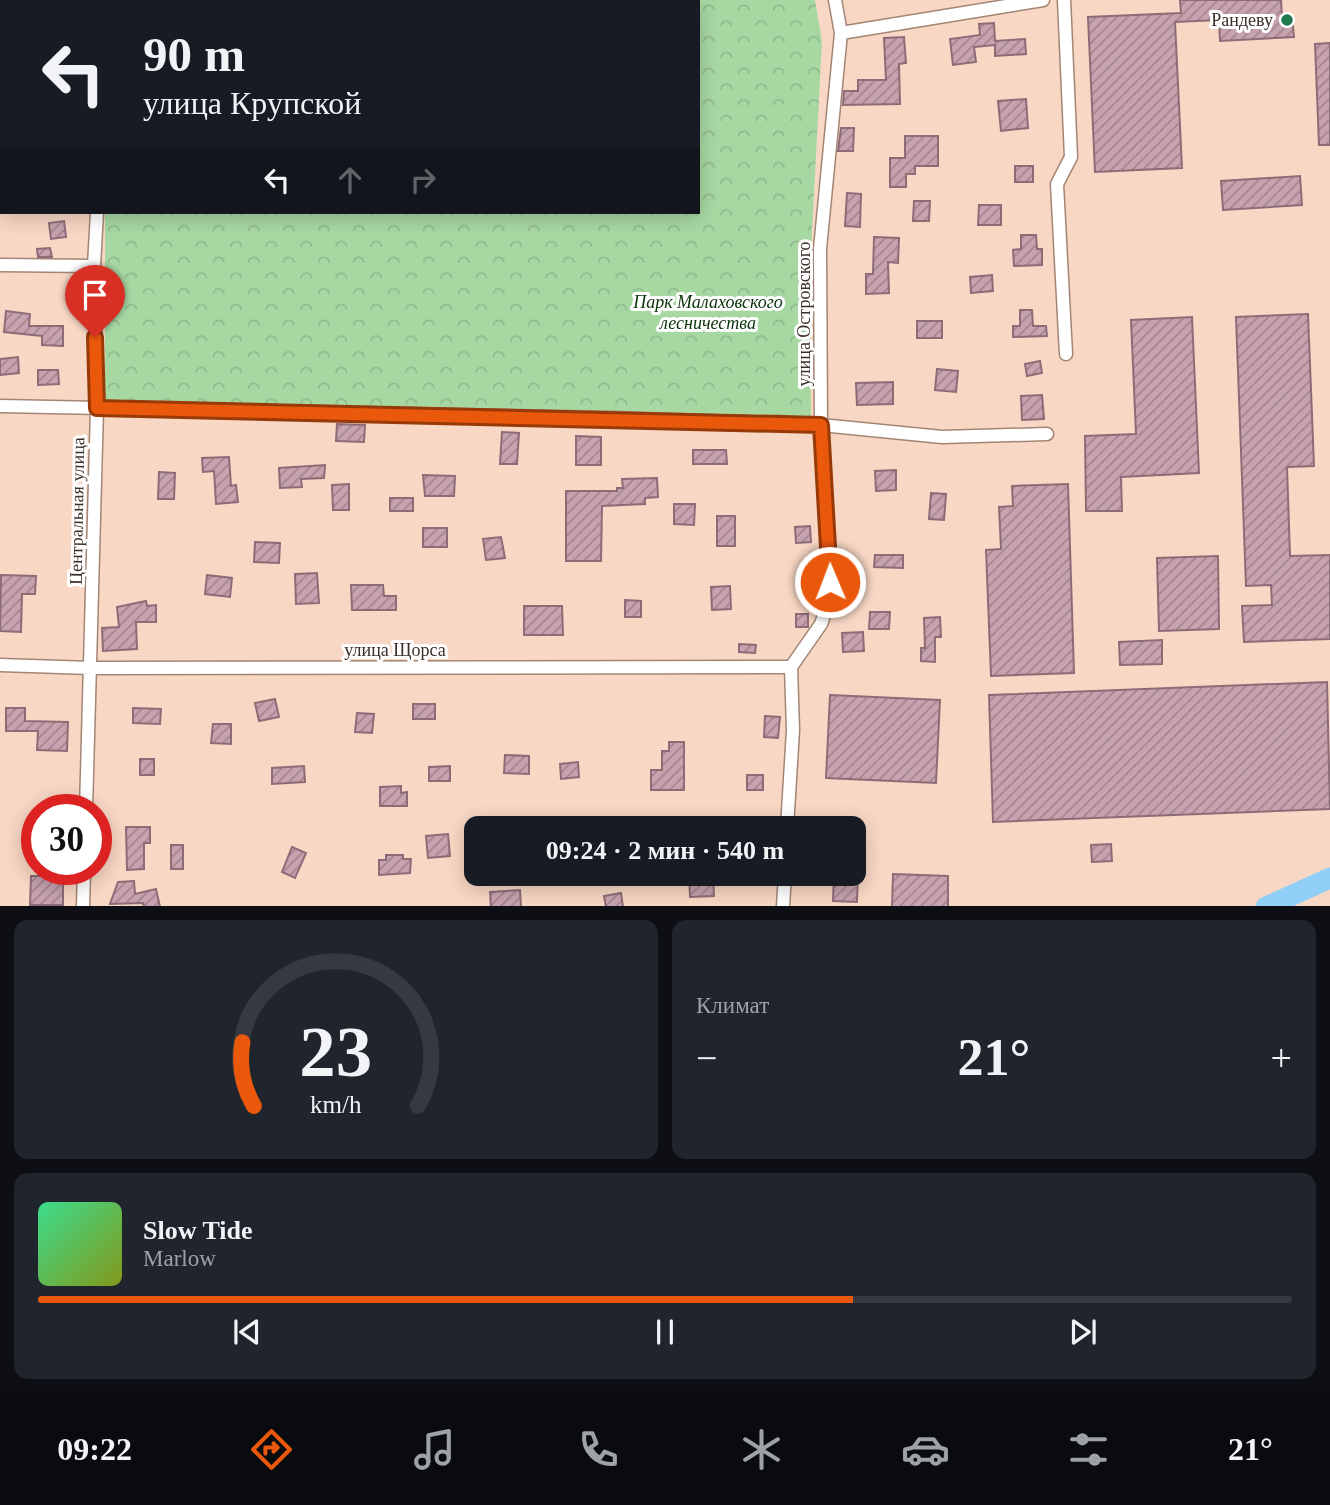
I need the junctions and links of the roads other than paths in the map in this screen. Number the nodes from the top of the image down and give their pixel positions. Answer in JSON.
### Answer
{"nodes":[{"id":1,"x":835,"y":0,"type":"edge"},
{"id":2,"x":1043,"y":0,"type":"edge"},
{"id":3,"x":1064,"y":0,"type":"edge"},
{"id":4,"x":841,"y":33,"type":"junction"},
{"id":5,"x":97,"y":214,"type":"edge"},
{"id":6,"x":0,"y":265,"type":"edge"},
{"id":7,"x":94,"y":266,"type":"junction"},
{"id":8,"x":1066,"y":354,"type":"dead end"},
{"id":9,"x":0,"y":407,"type":"edge"},
{"id":10,"x":97,"y":408,"type":"junction"},
{"id":11,"x":821,"y":425,"type":"junction"},
{"id":12,"x":1047,"y":434,"type":"dead end"},
{"id":13,"x":0,"y":665,"type":"edge"},
{"id":14,"x":791,"y":667,"type":"junction"},
{"id":15,"x":91,"y":668,"type":"junction"},
{"id":16,"x":87,"y":794,"type":"edge"},
{"id":17,"x":788,"y":816,"type":"edge"},
{"id":18,"x":84,"y":885,"type":"edge"},
{"id":19,"x":784,"y":886,"type":"edge"},
{"id":20,"x":83,"y":906,"type":"edge"},
{"id":21,"x":783,"y":906,"type":"edge"}],
"edges":[{"from":1,"to":4,"type":"street","name":"улица Островского"},
{"from":2,"to":4,"type":"street"},
{"from":3,"to":8,"type":"street"},
{"from":4,"to":11,"type":"street","name":"улица Островского"},
{"from":5,"to":7,"type":"street","name":"Центральная улица"},
{"from":6,"to":7,"type":"street"},
{"from":7,"to":10,"type":"street","name":"Центральная улица"},
{"from":9,"to":10,"type":"street"},
{"from":10,"to":11,"type":"street"},
{"from":10,"to":15,"type":"street","name":"Центральная улица"},
{"from":11,"to":12,"type":"street"},
{"from":11,"to":14,"type":"street","name":"улица Островского"},
{"from":13,"to":15,"type":"street","name":"улица Щорса"},
{"from":14,"to":15,"type":"street","name":"улица Щорса"},
{"from":14,"to":17,"type":"street"},
{"from":15,"to":16,"type":"street","name":"Центральная улица"},
{"from":18,"to":20,"type":"street"},
{"from":19,"to":21,"type":"street"}]}
